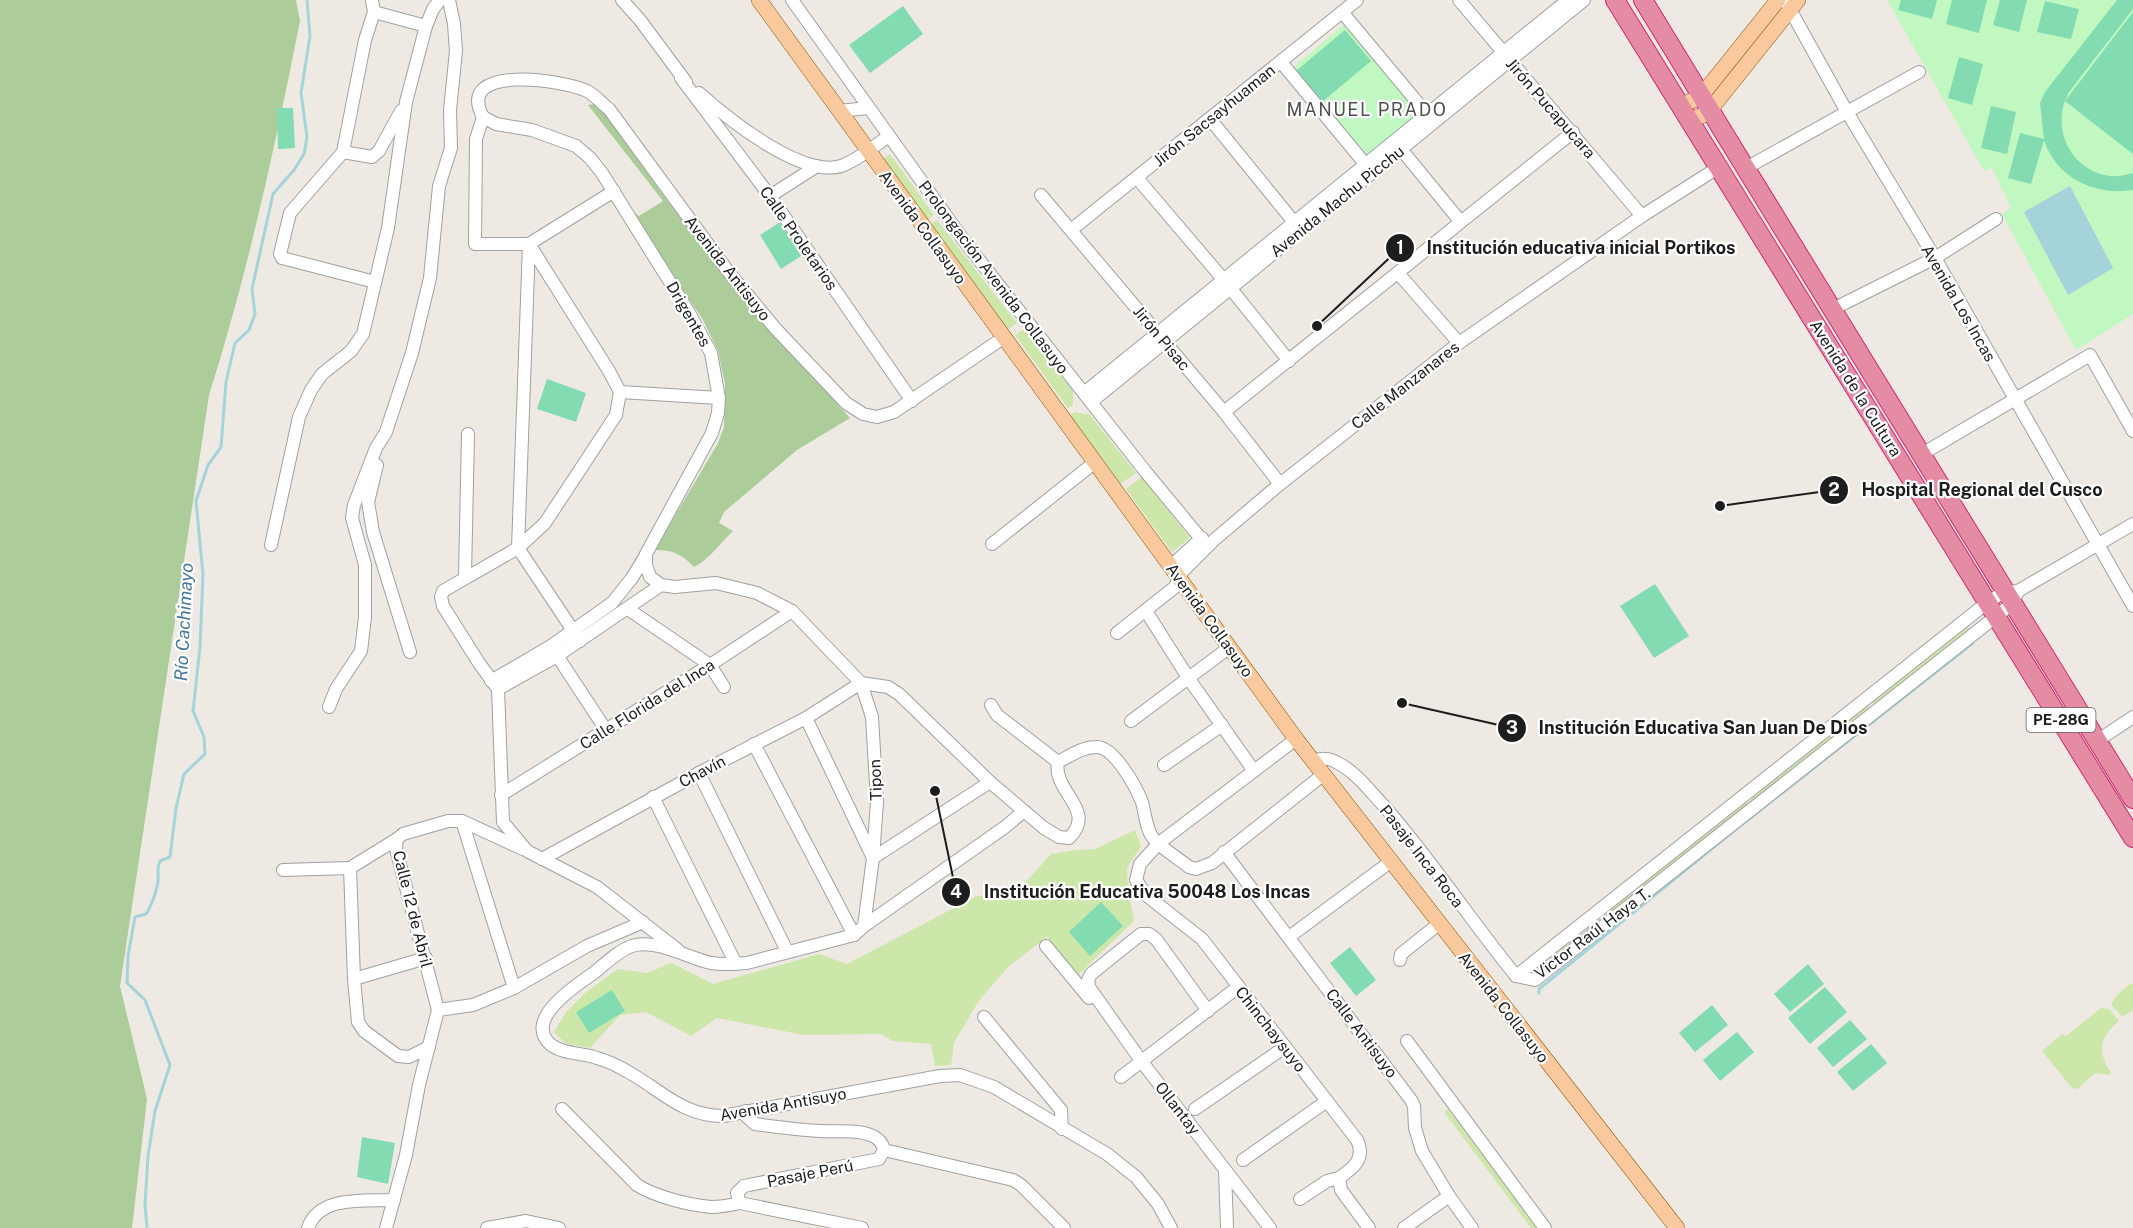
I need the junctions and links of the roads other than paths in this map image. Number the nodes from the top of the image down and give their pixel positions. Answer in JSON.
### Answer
{"nodes":[{"id":1,"x":440,"y":0,"type":"edge"},
{"id":2,"x":449,"y":0,"type":"edge"},
{"id":3,"x":622,"y":0,"type":"edge"},
{"id":4,"x":759,"y":0,"type":"edge"},
{"id":5,"x":792,"y":0,"type":"edge"},
{"id":6,"x":1357,"y":0,"type":"edge"},
{"id":7,"x":1459,"y":0,"type":"edge"},
{"id":8,"x":1568,"y":0,"type":"edge"},
{"id":9,"x":1584,"y":0,"type":"edge"},
{"id":10,"x":1615,"y":0,"type":"edge"},
{"id":11,"x":1643,"y":0,"type":"edge"},
{"id":12,"x":1778,"y":0,"type":"edge"},
{"id":13,"x":1791,"y":3,"type":"edge"},
{"id":14,"x":373,"y":6,"type":"edge"},
{"id":15,"x":1342,"y":12,"type":"junction"},
{"id":16,"x":426,"y":26,"type":"junction"},
{"id":17,"x":1507,"y":57,"type":"junction"},
{"id":18,"x":1281,"y":62,"type":"junction"},
{"id":19,"x":1919,"y":72,"type":"dead end"},
{"id":20,"x":681,"y":78,"type":"junction"},
{"id":21,"x":406,"y":102,"type":"junction"},
{"id":22,"x":1706,"y":103,"type":"junction"},
{"id":23,"x":868,"y":108,"type":"junction"},
{"id":24,"x":839,"y":111,"type":"junction"},
{"id":25,"x":1846,"y":112,"type":"junction"},
{"id":26,"x":1685,"y":113,"type":"junction"},
{"id":27,"x":1428,"y":115,"type":"junction"},
{"id":28,"x":483,"y":117,"type":"junction"},
{"id":29,"x":1210,"y":119,"type":"junction"},
{"id":30,"x":1573,"y":132,"type":"junction"},
{"id":31,"x":889,"y":136,"type":"junction"},
{"id":32,"x":1398,"y":145,"type":"junction"},
{"id":33,"x":868,"y":151,"type":"junction"},
{"id":34,"x":342,"y":152,"type":"junction"},
{"id":35,"x":1366,"y":165,"type":"junction"},
{"id":36,"x":817,"y":166,"type":"junction"},
{"id":37,"x":1719,"y":167,"type":"junction"},
{"id":38,"x":1746,"y":168,"type":"junction"},
{"id":39,"x":1137,"y":178,"type":"junction"},
{"id":40,"x":614,"y":191,"type":"junction"},
{"id":41,"x":1041,"y":195,"type":"dead end"},
{"id":42,"x":770,"y":196,"type":"junction"},
{"id":43,"x":1642,"y":216,"type":"junction"},
{"id":44,"x":1996,"y":219,"type":"dead end"},
{"id":45,"x":1460,"y":220,"type":"junction"},
{"id":46,"x":1298,"y":227,"type":"junction"},
{"id":47,"x":1071,"y":230,"type":"junction"},
{"id":48,"x":529,"y":244,"type":"junction"},
{"id":49,"x":1935,"y":258,"type":"junction"},
{"id":50,"x":1398,"y":273,"type":"junction"},
{"id":51,"x":375,"y":282,"type":"junction"},
{"id":52,"x":1227,"y":283,"type":"junction"},
{"id":53,"x":1831,"y":310,"type":"junction"},
{"id":54,"x":1003,"y":338,"type":"junction"},
{"id":55,"x":1162,"y":338,"type":"junction"},
{"id":56,"x":1459,"y":343,"type":"junction"},
{"id":57,"x":1289,"y":361,"type":"junction"},
{"id":58,"x":620,"y":392,"type":"junction"},
{"id":59,"x":719,"y":398,"type":"junction"},
{"id":60,"x":1087,"y":398,"type":"junction"},
{"id":61,"x":2014,"y":400,"type":"junction"},
{"id":62,"x":912,"y":401,"type":"junction"},
{"id":63,"x":1224,"y":412,"type":"junction"},
{"id":64,"x":2133,"y":431,"type":"edge"},
{"id":65,"x":386,"y":432,"type":"junction"},
{"id":66,"x":468,"y":434,"type":"dead end"},
{"id":67,"x":1922,"y":454,"type":"junction"},
{"id":68,"x":1094,"y":462,"type":"junction"},
{"id":69,"x":1280,"y":484,"type":"junction"},
{"id":70,"x":2133,"y":524,"type":"edge"},
{"id":71,"x":1205,"y":542,"type":"junction"},
{"id":72,"x":992,"y":544,"type":"dead end"},
{"id":73,"x":2097,"y":544,"type":"junction"},
{"id":74,"x":271,"y":545,"type":"dead end"},
{"id":75,"x":518,"y":548,"type":"junction"},
{"id":76,"x":646,"y":555,"type":"junction"},
{"id":77,"x":1175,"y":571,"type":"junction"},
{"id":78,"x":465,"y":576,"type":"junction"},
{"id":79,"x":661,"y":585,"type":"junction"},
{"id":80,"x":2013,"y":595,"type":"junction"},
{"id":81,"x":2133,"y":606,"type":"edge"},
{"id":82,"x":628,"y":609,"type":"junction"},
{"id":83,"x":1992,"y":609,"type":"junction"},
{"id":84,"x":792,"y":611,"type":"junction"},
{"id":85,"x":1146,"y":611,"type":"junction"},
{"id":86,"x":1117,"y":633,"type":"dead end"},
{"id":87,"x":577,"y":636,"type":"junction"},
{"id":88,"x":1230,"y":647,"type":"junction"},
{"id":89,"x":554,"y":651,"type":"junction"},
{"id":90,"x":410,"y":652,"type":"dead end"},
{"id":91,"x":710,"y":665,"type":"junction"},
{"id":92,"x":1189,"y":679,"type":"junction"},
{"id":93,"x":861,"y":683,"type":"junction"},
{"id":94,"x":495,"y":685,"type":"junction"},
{"id":95,"x":724,"y":687,"type":"dead end"},
{"id":96,"x":991,"y":705,"type":"dead end"},
{"id":97,"x":329,"y":707,"type":"dead end"},
{"id":98,"x":2133,"y":717,"type":"edge"},
{"id":99,"x":806,"y":718,"type":"junction"},
{"id":100,"x":1131,"y":721,"type":"dead end"},
{"id":101,"x":1222,"y":725,"type":"junction"},
{"id":102,"x":606,"y":730,"type":"junction"},
{"id":103,"x":1296,"y":739,"type":"junction"},
{"id":104,"x":2097,"y":741,"type":"junction"},
{"id":105,"x":754,"y":744,"type":"junction"},
{"id":106,"x":1314,"y":761,"type":"junction"},
{"id":107,"x":1058,"y":762,"type":"junction"},
{"id":108,"x":1164,"y":765,"type":"dead end"},
{"id":109,"x":1254,"y":771,"type":"junction"},
{"id":110,"x":699,"y":773,"type":"junction"},
{"id":111,"x":1324,"y":774,"type":"junction"},
{"id":112,"x":990,"y":782,"type":"junction"},
{"id":113,"x":501,"y":795,"type":"junction"},
{"id":114,"x":653,"y":797,"type":"junction"},
{"id":115,"x":2133,"y":799,"type":"edge"},
{"id":116,"x":1024,"y":811,"type":"junction"},
{"id":117,"x":462,"y":821,"type":"junction"},
{"id":118,"x":2133,"y":838,"type":"edge"},
{"id":119,"x":397,"y":839,"type":"junction"},
{"id":120,"x":1159,"y":843,"type":"junction"},
{"id":121,"x":527,"y":851,"type":"junction"},
{"id":122,"x":1224,"y":852,"type":"junction"},
{"id":123,"x":873,"y":858,"type":"junction"},
{"id":124,"x":542,"y":859,"type":"junction"},
{"id":125,"x":1390,"y":862,"type":"junction"},
{"id":126,"x":350,"y":868,"type":"junction"},
{"id":127,"x":282,"y":870,"type":"dead end"},
{"id":128,"x":643,"y":922,"type":"junction"},
{"id":129,"x":1440,"y":923,"type":"junction"},
{"id":130,"x":864,"y":926,"type":"junction"},
{"id":131,"x":1578,"y":926,"type":"junction"},
{"id":132,"x":854,"y":935,"type":"junction"},
{"id":133,"x":1289,"y":937,"type":"junction"},
{"id":134,"x":1587,"y":939,"type":"junction"},
{"id":135,"x":1046,"y":946,"type":"dead end"},
{"id":136,"x":787,"y":951,"type":"junction"},
{"id":137,"x":683,"y":954,"type":"junction"},
{"id":138,"x":426,"y":958,"type":"junction"},
{"id":139,"x":1400,"y":960,"type":"dead end"},
{"id":140,"x":736,"y":964,"type":"junction"},
{"id":141,"x":1516,"y":976,"type":"junction"},
{"id":142,"x":354,"y":979,"type":"junction"},
{"id":143,"x":1238,"y":987,"type":"junction"},
{"id":144,"x":514,"y":988,"type":"junction"},
{"id":145,"x":438,"y":1010,"type":"junction"},
{"id":146,"x":1208,"y":1011,"type":"junction"},
{"id":147,"x":984,"y":1017,"type":"dead end"},
{"id":148,"x":1407,"y":1041,"type":"dead end"},
{"id":149,"x":429,"y":1047,"type":"junction"},
{"id":150,"x":1285,"y":1047,"type":"junction"},
{"id":151,"x":1142,"y":1062,"type":"junction"},
{"id":152,"x":1121,"y":1077,"type":"dead end"},
{"id":153,"x":1327,"y":1101,"type":"junction"},
{"id":154,"x":562,"y":1109,"type":"dead end"},
{"id":155,"x":1195,"y":1109,"type":"dead end"},
{"id":156,"x":746,"y":1111,"type":"junction"},
{"id":157,"x":1062,"y":1129,"type":"junction"},
{"id":158,"x":884,"y":1150,"type":"junction"},
{"id":159,"x":1243,"y":1160,"type":"dead end"},
{"id":160,"x":1225,"y":1170,"type":"junction"},
{"id":161,"x":1339,"y":1178,"type":"junction"},
{"id":162,"x":1449,"y":1196,"type":"junction"},
{"id":163,"x":1300,"y":1199,"type":"dead end"},
{"id":164,"x":394,"y":1200,"type":"junction"},
{"id":165,"x":740,"y":1203,"type":"junction"},
{"id":166,"x":1267,"y":1227,"type":"edge"},
{"id":167,"x":308,"y":1228,"type":"edge"},
{"id":168,"x":386,"y":1228,"type":"edge"},
{"id":169,"x":487,"y":1228,"type":"edge"},
{"id":170,"x":559,"y":1228,"type":"edge"},
{"id":171,"x":862,"y":1228,"type":"edge"},
{"id":172,"x":1064,"y":1228,"type":"edge"},
{"id":173,"x":1171,"y":1228,"type":"edge"},
{"id":174,"x":1227,"y":1228,"type":"edge"},
{"id":175,"x":1369,"y":1228,"type":"edge"},
{"id":176,"x":1404,"y":1228,"type":"edge"},
{"id":177,"x":1472,"y":1228,"type":"edge"},
{"id":178,"x":1545,"y":1228,"type":"edge"},
{"id":179,"x":1677,"y":1228,"type":"edge"}],
"edges":[{"from":1,"to":16,"type":"street"},
{"from":2,"to":65,"type":"street"},
{"from":3,"to":20,"type":"street"},
{"from":4,"to":24,"type":"main road","name":"Avenida Collasuyo"},
{"from":5,"to":23,"type":"street","name":"Prolongación Avenida Collasuyo"},
{"from":6,"to":15,"type":"street","name":"Jirón Sacsayhuaman"},
{"from":7,"to":17,"type":"street","name":"Jirón Pucapucara"},
{"from":8,"to":17,"type":"street","name":"Avenida Machu Picchu"},
{"from":9,"to":17,"type":"street","name":"Avenida Machu Picchu"},
{"from":10,"to":26,"type":"highway","name":"Avenida de la Cultura"},
{"from":11,"to":22,"type":"highway","name":"Avenida de la Cultura"},
{"from":12,"to":22,"type":"main road"},
{"from":13,"to":22,"type":"main road"},
{"from":13,"to":25,"type":"street","name":"Avenida Los Incas"},
{"from":14,"to":16,"type":"street"},
{"from":14,"to":34,"type":"street"},
{"from":15,"to":18,"type":"street","name":"Jirón Sacsayhuaman"},
{"from":15,"to":27,"type":"street"},
{"from":16,"to":21,"type":"street"},
{"from":17,"to":27,"type":"street","name":"Avenida Machu Picchu"},
{"from":17,"to":30,"type":"street","name":"Jirón Pucapucara"},
{"from":17,"to":32,"type":"street","name":"Avenida Machu Picchu"},
{"from":18,"to":29,"type":"street","name":"Jirón Sacsayhuaman"},
{"from":18,"to":35,"type":"street"},
{"from":19,"to":25,"type":"street"},
{"from":20,"to":36,"type":"street"},
{"from":20,"to":42,"type":"street","name":"Calle Proletarios"},
{"from":21,"to":34,"type":"street"},
{"from":21,"to":51,"type":"street"},
{"from":22,"to":26,"type":"main road"},
{"from":22,"to":38,"type":"highway","name":"Avenida de la Cultura"},
{"from":23,"to":24,"type":"street"},
{"from":23,"to":31,"type":"street","name":"Prolongación Avenida Collasuyo"},
{"from":24,"to":33,"type":"main road","name":"Avenida Collasuyo"},
{"from":25,"to":38,"type":"street"},
{"from":25,"to":49,"type":"street","name":"Avenida Los Incas"},
{"from":26,"to":37,"type":"highway","name":"Avenida de la Cultura"},
{"from":27,"to":32,"type":"street","name":"Avenida Machu Picchu"},
{"from":28,"to":40,"type":"street","name":"Drigentes"},
{"from":28,"to":48,"type":"street"},
{"from":28,"to":62,"type":"street","name":"Avenida Antisuyo"},
{"from":29,"to":39,"type":"street","name":"Jirón Sacsayhuaman"},
{"from":29,"to":46,"type":"street"},
{"from":30,"to":43,"type":"street","name":"Jirón Pucapucara"},
{"from":30,"to":45,"type":"street"},
{"from":31,"to":33,"type":"street"},
{"from":31,"to":60,"type":"street","name":"Prolongación Avenida Collasuyo"},
{"from":32,"to":35,"type":"street","name":"Avenida Machu Picchu"},
{"from":32,"to":45,"type":"street"},
{"from":32,"to":46,"type":"street","name":"Avenida Machu Picchu"},
{"from":33,"to":36,"type":"street"},
{"from":33,"to":54,"type":"main road","name":"Avenida Collasuyo"},
{"from":34,"to":51,"type":"street"},
{"from":35,"to":46,"type":"street","name":"Avenida Machu Picchu"},
{"from":36,"to":42,"type":"street"},
{"from":37,"to":43,"type":"street","name":"Calle Manzanares"},
{"from":37,"to":83,"type":"highway","name":"Avenida de la Cultura"},
{"from":38,"to":53,"type":"highway","name":"Avenida de la Cultura"},
{"from":39,"to":47,"type":"street","name":"Jirón Sacsayhuaman"},
{"from":39,"to":52,"type":"street"},
{"from":40,"to":48,"type":"street"},
{"from":40,"to":59,"type":"street","name":"Drigentes"},
{"from":41,"to":47,"type":"street","name":"Jirón Pisac"},
{"from":42,"to":62,"type":"street","name":"Calle Proletarios"},
{"from":43,"to":56,"type":"street","name":"Calle Manzanares"},
{"from":44,"to":49,"type":"street"},
{"from":45,"to":50,"type":"street"},
{"from":46,"to":52,"type":"street","name":"Avenida Machu Picchu"},
{"from":47,"to":55,"type":"street","name":"Jirón Pisac"},
{"from":48,"to":58,"type":"street"},
{"from":48,"to":75,"type":"street"},
{"from":49,"to":53,"type":"street"},
{"from":49,"to":61,"type":"street","name":"Avenida Los Incas"},
{"from":50,"to":56,"type":"street"},
{"from":50,"to":57,"type":"street"},
{"from":51,"to":74,"type":"street"},
{"from":52,"to":55,"type":"street","name":"Avenida Machu Picchu"},
{"from":52,"to":57,"type":"street"},
{"from":53,"to":67,"type":"highway","name":"Avenida de la Cultura"},
{"from":54,"to":62,"type":"street","name":"Avenida Antisuyo"},
{"from":54,"to":68,"type":"main road","name":"Avenida Collasuyo"},
{"from":55,"to":60,"type":"street","name":"Avenida Machu Picchu"},
{"from":55,"to":63,"type":"street","name":"Jirón Pisac"},
{"from":56,"to":69,"type":"street","name":"Calle Manzanares"},
{"from":57,"to":63,"type":"street"},
{"from":58,"to":59,"type":"street"},
{"from":58,"to":75,"type":"street"},
{"from":59,"to":76,"type":"street","name":"Drigentes"},
{"from":60,"to":71,"type":"street","name":"Prolongación Avenida Collasuyo"},
{"from":61,"to":64,"type":"street"},
{"from":61,"to":67,"type":"street"},
{"from":61,"to":73,"type":"street","name":"Avenida Los Incas"},
{"from":63,"to":69,"type":"street","name":"Jirón Pisac"},
{"from":65,"to":90,"type":"street"},
{"from":65,"to":97,"type":"street"},
{"from":66,"to":78,"type":"street"},
{"from":67,"to":80,"type":"highway","name":"Avenida de la Cultura"},
{"from":68,"to":72,"type":"street"},
{"from":68,"to":77,"type":"main road","name":"Avenida Collasuyo"},
{"from":69,"to":71,"type":"street","name":"Calle Manzanares"},
{"from":70,"to":73,"type":"street"},
{"from":71,"to":77,"type":"street","name":"Calle Manzanares"},
{"from":73,"to":80,"type":"street"},
{"from":73,"to":81,"type":"street","name":"Avenida Los Incas"},
{"from":75,"to":78,"type":"street"},
{"from":75,"to":87,"type":"street"},
{"from":76,"to":79,"type":"street"},
{"from":76,"to":87,"type":"street","name":"Drigentes"},
{"from":77,"to":85,"type":"street","name":"Calle Manzanares"},
{"from":77,"to":88,"type":"main road","name":"Avenida Collasuyo"},
{"from":78,"to":94,"type":"street"},
{"from":79,"to":82,"type":"street"},
{"from":79,"to":84,"type":"street","name":"Tipon"},
{"from":80,"to":83,"type":"street"},
{"from":80,"to":104,"type":"highway","name":"Avenida de la Cultura","number":"PE-28G"},
{"from":82,"to":87,"type":"street"},
{"from":82,"to":91,"type":"street"},
{"from":83,"to":118,"type":"highway","name":"Avenida de la Cultura","number":"PE-28G"},
{"from":83,"to":131,"type":"street","name":"Victor Raúl Haya T."},
{"from":83,"to":134,"type":"street","name":"Victor Raúl Haya T."},
{"from":84,"to":91,"type":"street","name":"Calle Florida del Inca"},
{"from":84,"to":93,"type":"street","name":"Tipon"},
{"from":85,"to":86,"type":"street","name":"Calle Manzanares"},
{"from":85,"to":92,"type":"street"},
{"from":87,"to":89,"type":"street"},
{"from":88,"to":92,"type":"street"},
{"from":88,"to":103,"type":"main road","name":"Avenida Collasuyo"},
{"from":89,"to":94,"type":"street"},
{"from":89,"to":102,"type":"street"},
{"from":91,"to":95,"type":"street"},
{"from":91,"to":102,"type":"street","name":"Calle Florida del Inca"},
{"from":92,"to":100,"type":"street"},
{"from":92,"to":101,"type":"street"},
{"from":93,"to":99,"type":"street","name":"Chavín"},
{"from":93,"to":112,"type":"street"},
{"from":93,"to":123,"type":"street","name":"Tipon"},
{"from":94,"to":113,"type":"street"},
{"from":96,"to":107,"type":"street"},
{"from":98,"to":104,"type":"street"},
{"from":99,"to":105,"type":"street","name":"Chavín"},
{"from":99,"to":123,"type":"street"},
{"from":101,"to":108,"type":"street"},
{"from":101,"to":109,"type":"street"},
{"from":102,"to":113,"type":"street","name":"Calle Florida del Inca"},
{"from":103,"to":106,"type":"main road","name":"Avenida Collasuyo"},
{"from":103,"to":109,"type":"street"},
{"from":104,"to":115,"type":"highway","name":"Avenida de la Cultura","number":"PE-28G"},
{"from":105,"to":110,"type":"street","name":"Chavín"},
{"from":105,"to":132,"type":"street"},
{"from":106,"to":111,"type":"main road","name":"Avenida Collasuyo"},
{"from":106,"to":141,"type":"street","name":"Pasaje Inca Roca"},
{"from":107,"to":116,"type":"street"},
{"from":107,"to":120,"type":"street"},
{"from":109,"to":120,"type":"street"},
{"from":110,"to":114,"type":"street","name":"Chavín"},
{"from":110,"to":136,"type":"street"},
{"from":111,"to":122,"type":"street"},
{"from":111,"to":125,"type":"main road","name":"Avenida Collasuyo"},
{"from":112,"to":116,"type":"street"},
{"from":112,"to":123,"type":"street"},
{"from":113,"to":121,"type":"street"},
{"from":114,"to":124,"type":"street","name":"Chavín"},
{"from":114,"to":140,"type":"street"},
{"from":116,"to":130,"type":"street"},
{"from":117,"to":119,"type":"street","name":"Calle 12 de Abril"},
{"from":117,"to":121,"type":"street"},
{"from":117,"to":144,"type":"street"},
{"from":119,"to":126,"type":"street"},
{"from":119,"to":138,"type":"street","name":"Calle 12 de Abril"},
{"from":120,"to":122,"type":"street"},
{"from":120,"to":143,"type":"street","name":"Chinchaysuyo"},
{"from":121,"to":124,"type":"street"},
{"from":122,"to":133,"type":"street","name":"Calle Antisuyo"},
{"from":123,"to":130,"type":"street","name":"Tipon"},
{"from":124,"to":128,"type":"street"},
{"from":125,"to":129,"type":"main road","name":"Avenida Collasuyo"},
{"from":125,"to":133,"type":"street"},
{"from":126,"to":127,"type":"street"},
{"from":126,"to":142,"type":"street"},
{"from":128,"to":137,"type":"street"},
{"from":128,"to":144,"type":"street"},
{"from":129,"to":139,"type":"street"},
{"from":129,"to":179,"type":"main road","name":"Avenida Collasuyo"},
{"from":130,"to":132,"type":"street"},
{"from":131,"to":134,"type":"street"},
{"from":131,"to":141,"type":"street","name":"Victor Raúl Haya T."},
{"from":132,"to":136,"type":"street"},
{"from":133,"to":162,"type":"street","name":"Calle Antisuyo"},
{"from":134,"to":141,"type":"street","name":"Victor Raúl Haya T."},
{"from":135,"to":151,"type":"street"},
{"from":136,"to":140,"type":"street"},
{"from":137,"to":140,"type":"street"},
{"from":137,"to":156,"type":"street","name":"Avenida Antisuyo"},
{"from":138,"to":142,"type":"street"},
{"from":138,"to":145,"type":"street","name":"Calle 12 de Abril"},
{"from":142,"to":149,"type":"street"},
{"from":143,"to":146,"type":"street"},
{"from":143,"to":150,"type":"street","name":"Chinchaysuyo"},
{"from":144,"to":145,"type":"street"},
{"from":145,"to":149,"type":"street"},
{"from":146,"to":151,"type":"street"},
{"from":146,"to":151,"type":"street","name":"Ollantay"},
{"from":147,"to":157,"type":"street"},
{"from":148,"to":178,"type":"street"},
{"from":149,"to":164,"type":"street"},
{"from":150,"to":153,"type":"street","name":"Chinchaysuyo"},
{"from":150,"to":155,"type":"street"},
{"from":151,"to":152,"type":"street"},
{"from":151,"to":160,"type":"street","name":"Ollantay"},
{"from":153,"to":159,"type":"street"},
{"from":153,"to":161,"type":"street","name":"Chinchaysuyo"},
{"from":154,"to":165,"type":"street"},
{"from":156,"to":157,"type":"street","name":"Avenida Antisuyo"},
{"from":156,"to":158,"type":"street","name":"Pasaje Perú"},
{"from":157,"to":173,"type":"street","name":"Avenida Antisuyo"},
{"from":158,"to":165,"type":"street","name":"Pasaje Perú"},
{"from":158,"to":172,"type":"street"},
{"from":160,"to":166,"type":"street","name":"Ollantay"},
{"from":160,"to":174,"type":"street"},
{"from":161,"to":163,"type":"street"},
{"from":161,"to":175,"type":"street"},
{"from":162,"to":176,"type":"street"},
{"from":162,"to":177,"type":"street","name":"Calle Antisuyo"},
{"from":164,"to":167,"type":"street"},
{"from":164,"to":168,"type":"street"},
{"from":165,"to":171,"type":"street","name":"Pasaje Perú"},
{"from":169,"to":170,"type":"street"}]}
